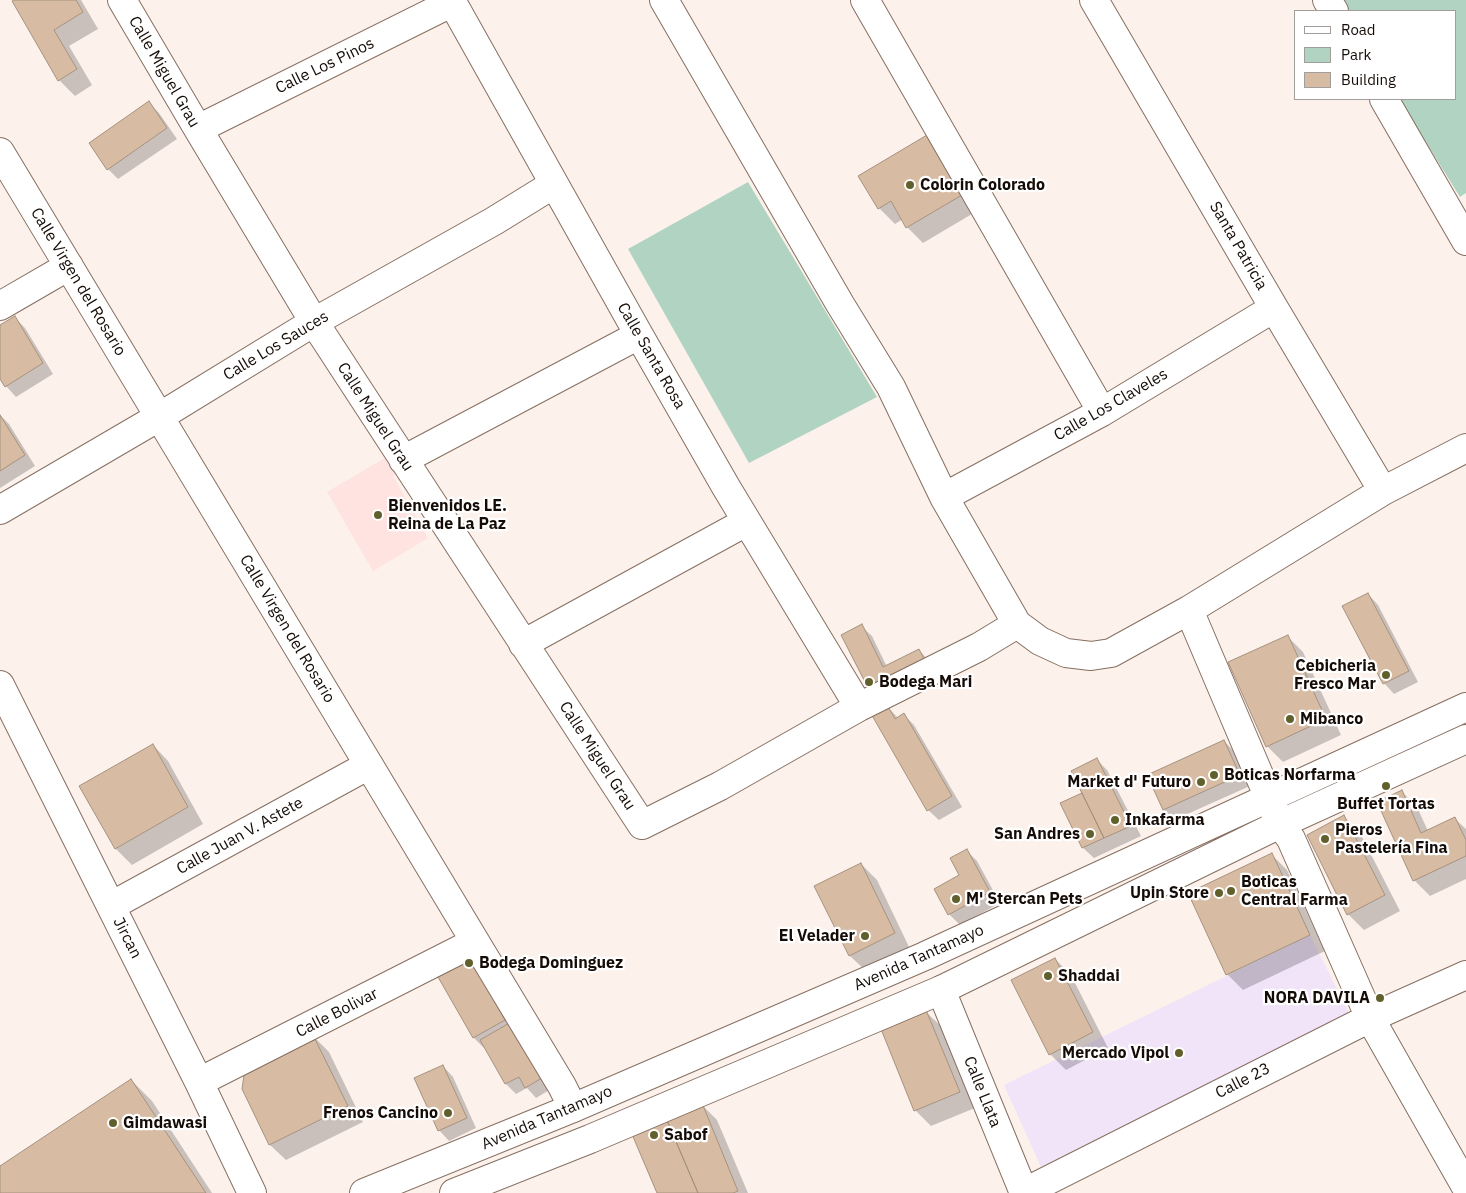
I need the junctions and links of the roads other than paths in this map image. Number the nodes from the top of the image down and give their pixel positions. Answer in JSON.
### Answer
{"nodes":[{"id":1,"x":122,"y":0,"type":"edge"},
{"id":2,"x":664,"y":0,"type":"edge"},
{"id":3,"x":865,"y":0,"type":"edge"},
{"id":4,"x":1094,"y":0,"type":"edge"},
{"id":5,"x":452,"y":1,"type":"edge"},
{"id":6,"x":1385,"y":100,"type":"edge"},
{"id":7,"x":198,"y":129,"type":"junction"},
{"id":8,"x":0,"y":152,"type":"edge"},
{"id":9,"x":554,"y":184,"type":"junction"},
{"id":10,"x":1464,"y":231,"type":"edge"},
{"id":11,"x":69,"y":266,"type":"junction"},
{"id":12,"x":0,"y":306,"type":"edge"},
{"id":13,"x":1274,"y":308,"type":"junction"},
{"id":14,"x":314,"y":322,"type":"junction"},
{"id":15,"x":639,"y":335,"type":"junction"},
{"id":16,"x":1102,"y":412,"type":"junction"},
{"id":17,"x":159,"y":417,"type":"junction"},
{"id":18,"x":1466,"y":448,"type":"edge"},
{"id":19,"x":403,"y":460,"type":"junction"},
{"id":20,"x":1383,"y":490,"type":"junction"},
{"id":21,"x":944,"y":497,"type":"junction"},
{"id":22,"x":0,"y":510,"type":"edge"},
{"id":23,"x":746,"y":522,"type":"junction"},
{"id":24,"x":1189,"y":610,"type":"junction"},
{"id":25,"x":1017,"y":624,"type":"junction"},
{"id":26,"x":522,"y":644,"type":"junction"},
{"id":27,"x":0,"y":685,"type":"edge"},
{"id":28,"x":859,"y":707,"type":"junction"},
{"id":29,"x":1466,"y":707,"type":"edge"},
{"id":30,"x":1466,"y":739,"type":"edge"},
{"id":31,"x":369,"y":765,"type":"junction"},
{"id":32,"x":1269,"y":798,"type":"junction"},
{"id":33,"x":1280,"y":824,"type":"junction"},
{"id":34,"x":111,"y":906,"type":"junction"},
{"id":35,"x":475,"y":942,"type":"junction"},
{"id":36,"x":1466,"y":975,"type":"edge"},
{"id":37,"x":940,"y":990,"type":"junction"},
{"id":38,"x":1370,"y":1018,"type":"junction"},
{"id":39,"x":199,"y":1082,"type":"junction"},
{"id":40,"x":573,"y":1108,"type":"junction"},
{"id":41,"x":1466,"y":1187,"type":"edge"},
{"id":42,"x":252,"y":1193,"type":"edge"},
{"id":43,"x":364,"y":1193,"type":"edge"},
{"id":44,"x":454,"y":1193,"type":"edge"},
{"id":45,"x":1023,"y":1193,"type":"edge"}],
"edges":[{"from":1,"to":7,"type":"street","name":"Calle Miguel Grau"},
{"from":2,"to":21,"type":"street"},
{"from":3,"to":16,"type":"street"},
{"from":4,"to":13,"type":"street","name":"Santa Patricia"},
{"from":5,"to":7,"type":"street","name":"Calle Los Pinos"},
{"from":5,"to":9,"type":"street","name":"Calle Santa Rosa"},
{"from":6,"to":10,"type":"street"},
{"from":7,"to":14,"type":"street","name":"Calle Miguel Grau"},
{"from":8,"to":11,"type":"street","name":"Calle Virgen del Rosario"},
{"from":9,"to":14,"type":"street","name":"Calle Los Sauces"},
{"from":9,"to":15,"type":"street","name":"Calle Santa Rosa"},
{"from":11,"to":12,"type":"street"},
{"from":11,"to":17,"type":"street","name":"Calle Virgen del Rosario"},
{"from":13,"to":16,"type":"street","name":"Calle Los Claveles"},
{"from":13,"to":20,"type":"street","name":"Santa Patricia"},
{"from":14,"to":17,"type":"street","name":"Calle Los Sauces"},
{"from":14,"to":19,"type":"street","name":"Calle Miguel Grau"},
{"from":15,"to":19,"type":"street"},
{"from":15,"to":23,"type":"street","name":"Calle Santa Rosa"},
{"from":16,"to":21,"type":"street","name":"Calle Los Claveles"},
{"from":17,"to":22,"type":"street","name":"Calle Los Sauces"},
{"from":17,"to":31,"type":"street","name":"Calle Virgen del Rosario"},
{"from":18,"to":20,"type":"street"},
{"from":19,"to":26,"type":"street","name":"Calle Miguel Grau"},
{"from":20,"to":24,"type":"street"},
{"from":21,"to":25,"type":"street"},
{"from":23,"to":26,"type":"street"},
{"from":23,"to":28,"type":"street","name":"Calle Santa Rosa"},
{"from":24,"to":25,"type":"street"},
{"from":24,"to":32,"type":"street"},
{"from":25,"to":28,"type":"street"},
{"from":26,"to":28,"type":"street","name":"Calle Miguel Grau"},
{"from":27,"to":34,"type":"street","name":"Jircan"},
{"from":29,"to":32,"type":"street","name":"Avenida Tantamayo"},
{"from":30,"to":33,"type":"street","name":"Avenida Tantamayo"},
{"from":31,"to":34,"type":"street","name":"Calle Juan V. Astete"},
{"from":31,"to":35,"type":"street","name":"Calle Virgen del Rosario"},
{"from":32,"to":33,"type":"street"},
{"from":32,"to":40,"type":"street","name":"Avenida Tantamayo"},
{"from":33,"to":37,"type":"street","name":"Avenida Tantamayo"},
{"from":33,"to":38,"type":"street"},
{"from":34,"to":39,"type":"street","name":"Jircan"},
{"from":35,"to":39,"type":"street","name":"Calle Bolivar"},
{"from":35,"to":40,"type":"street","name":"Calle Virgen del Rosario"},
{"from":36,"to":38,"type":"street","name":"Calle 23"},
{"from":37,"to":44,"type":"street","name":"Avenida Tantamayo"},
{"from":37,"to":45,"type":"street","name":"Calle Llata"},
{"from":38,"to":41,"type":"street"},
{"from":38,"to":45,"type":"street","name":"Calle 23"},
{"from":39,"to":42,"type":"street","name":"Jircan"},
{"from":40,"to":43,"type":"street","name":"Avenida Tantamayo"}]}
